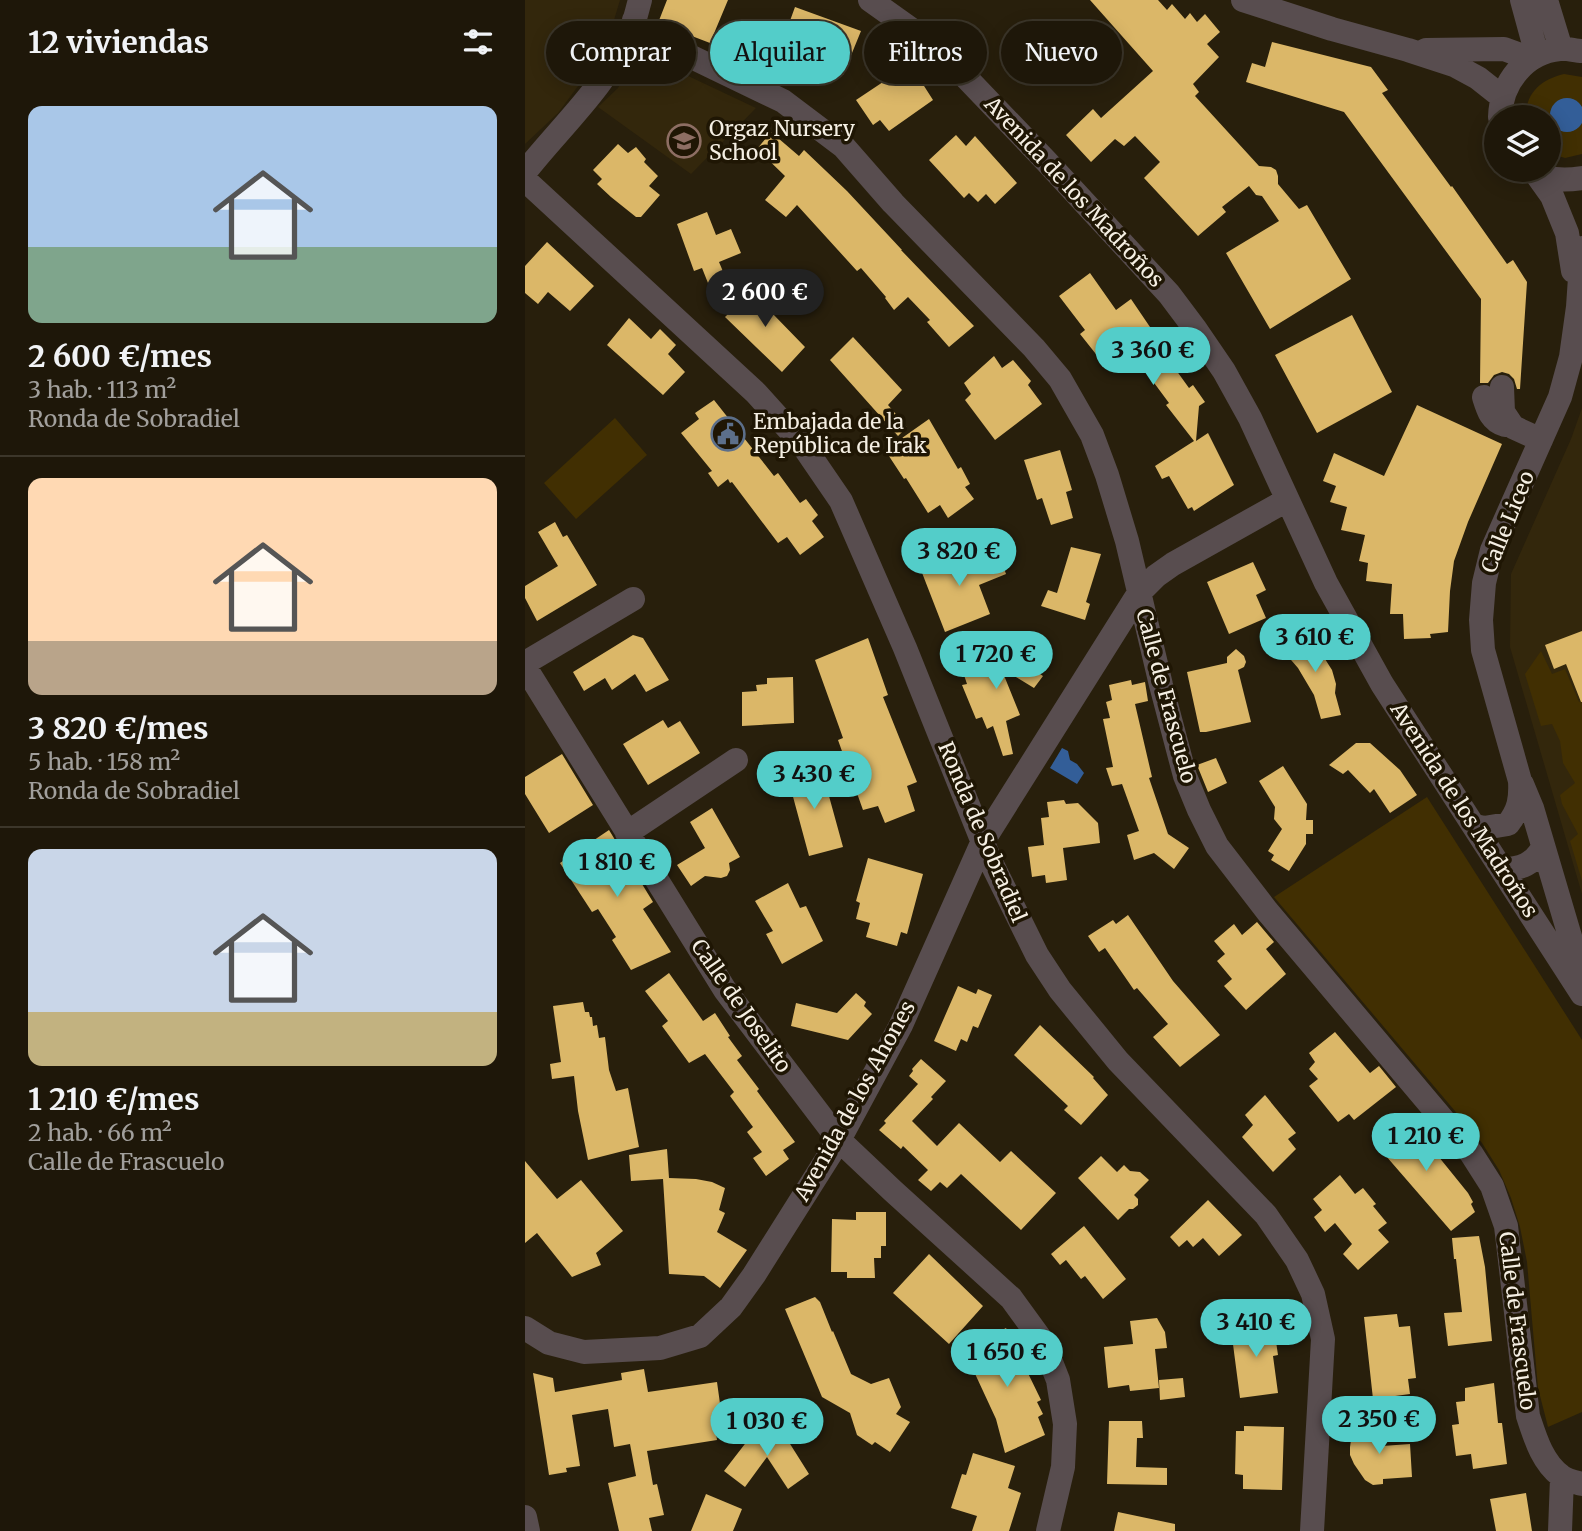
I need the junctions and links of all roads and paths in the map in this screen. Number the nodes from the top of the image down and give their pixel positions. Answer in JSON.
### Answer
{"nodes":[{"id":1,"x":870,"y":0,"type":"edge"},
{"id":2,"x":1243,"y":0,"type":"edge"},
{"id":3,"x":1522,"y":0,"type":"edge"},
{"id":4,"x":1546,"y":0,"type":"edge"},
{"id":5,"x":637,"y":10,"type":"edge"},
{"id":6,"x":1408,"y":50,"type":"junction"},
{"id":7,"x":1553,"y":54,"type":"edge"},
{"id":8,"x":1499,"y":105,"type":"edge"},
{"id":9,"x":1502,"y":105,"type":"edge"},
{"id":10,"x":525,"y":172,"type":"edge"},
{"id":11,"x":1582,"y":178,"type":"edge"},
{"id":12,"x":525,"y":180,"type":"edge"},
{"id":13,"x":1561,"y":181,"type":"edge"},
{"id":14,"x":1542,"y":182,"type":"edge"},
{"id":15,"x":1582,"y":248,"type":"edge"},
{"id":16,"x":1578,"y":307,"type":"junction"},
{"id":17,"x":1493,"y":392,"type":"dead end"},
{"id":18,"x":1541,"y":440,"type":"junction"},
{"id":19,"x":1287,"y":500,"type":"junction"},
{"id":20,"x":1139,"y":593,"type":"junction"},
{"id":21,"x":633,"y":599,"type":"dead end"},
{"id":22,"x":525,"y":665,"type":"edge"},
{"id":23,"x":736,"y":760,"type":"dead end"},
{"id":24,"x":1520,"y":781,"type":"junction"},
{"id":25,"x":1475,"y":826,"type":"junction"},
{"id":26,"x":627,"y":833,"type":"junction"},
{"id":27,"x":982,"y":841,"type":"junction"},
{"id":28,"x":1543,"y":847,"type":"junction"},
{"id":29,"x":1502,"y":869,"type":"junction"},
{"id":30,"x":1582,"y":977,"type":"edge"},
{"id":31,"x":1582,"y":994,"type":"edge"},
{"id":32,"x":839,"y":1140,"type":"junction"},
{"id":33,"x":525,"y":1328,"type":"edge"},
{"id":34,"x":1572,"y":1481,"type":"edge"},
{"id":35,"x":525,"y":1517,"type":"edge"},
{"id":36,"x":528,"y":1531,"type":"edge"},
{"id":37,"x":1048,"y":1531,"type":"edge"},
{"id":38,"x":1312,"y":1531,"type":"edge"},
{"id":39,"x":1560,"y":1531,"type":"edge"}],
"edges":[{"from":1,"to":19,"type":"street","name":"Avenida de los Madroños"},
{"from":2,"to":6,"type":"street"},
{"from":3,"to":7,"type":"street"},
{"from":4,"to":7,"type":"street"},
{"from":5,"to":10,"type":"street"},
{"from":5,"to":20,"type":"street","name":"Calle de Frascuelo"},
{"from":6,"to":7,"type":"street"},
{"from":6,"to":8,"type":"street"},
{"from":7,"to":9,"type":"street"},
{"from":11,"to":13,"type":"street"},
{"from":12,"to":27,"type":"street","name":"Ronda de Sobradiel"},
{"from":14,"to":16,"type":"street","name":"Calle Liceo"},
{"from":15,"to":16,"type":"street","name":"Calle Liceo"},
{"from":16,"to":18,"type":"street","name":"Calle Liceo"},
{"from":17,"to":18,"type":"street"},
{"from":18,"to":24,"type":"street","name":"Calle Liceo"},
{"from":19,"to":20,"type":"street","name":"Avenida de los Ahones"},
{"from":19,"to":25,"type":"street","name":"Avenida de los Madroños"},
{"from":20,"to":27,"type":"street","name":"Avenida de los Ahones"},
{"from":20,"to":34,"type":"street","name":"Calle de Frascuelo"},
{"from":21,"to":22,"type":"street","name":"Calle de Joselito"},
{"from":22,"to":26,"type":"street","name":"Calle de Joselito"},
{"from":23,"to":26,"type":"street"},
{"from":24,"to":25,"type":"street","name":"Calle Liceo"},
{"from":24,"to":28,"type":"street","name":"Calle Liceo"},
{"from":25,"to":29,"type":"street","name":"Avenida de los Madroños"},
{"from":26,"to":32,"type":"street","name":"Calle de Joselito"},
{"from":27,"to":32,"type":"street","name":"Avenida de los Ahones"},
{"from":27,"to":38,"type":"street","name":"Ronda de Sobradiel"},
{"from":28,"to":29,"type":"street"},
{"from":28,"to":30,"type":"street","name":"Calle Liceo"},
{"from":29,"to":31,"type":"street","name":"Avenida de los Madroños"},
{"from":32,"to":33,"type":"street","name":"Avenida de los Ahones"},
{"from":32,"to":37,"type":"street","name":"Calle de Joselito"},
{"from":34,"to":39,"type":"street","name":"Calle de Frascuelo"},
{"from":35,"to":36,"type":"street"}]}
